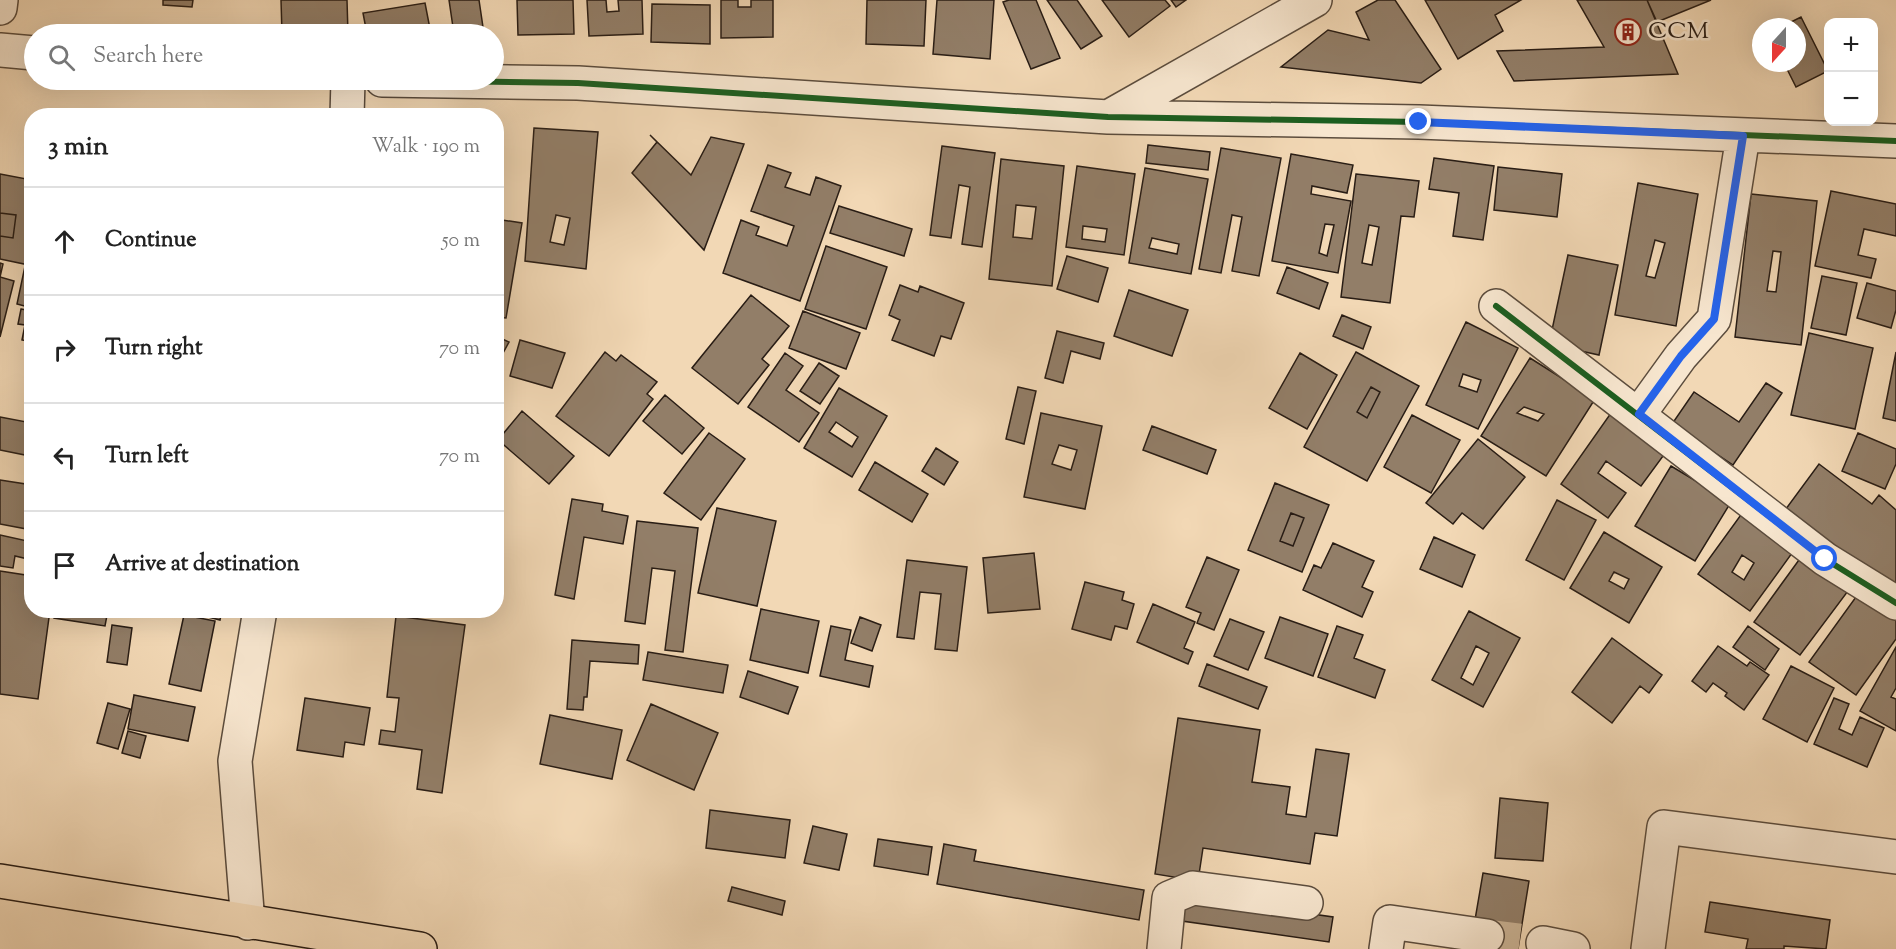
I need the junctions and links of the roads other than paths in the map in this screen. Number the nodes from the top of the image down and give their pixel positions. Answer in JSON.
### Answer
{"nodes":[{"id":1,"x":1,"y":0,"type":"edge"},
{"id":2,"x":1315,"y":0,"type":"edge"},
{"id":3,"x":0,"y":8,"type":"edge"},
{"id":4,"x":0,"y":50,"type":"edge"},
{"id":5,"x":24,"y":52,"type":"edge"},
{"id":6,"x":504,"y":82,"type":"edge"},
{"id":7,"x":348,"y":90,"type":"edge"},
{"id":8,"x":347,"y":108,"type":"edge"},
{"id":9,"x":1108,"y":117,"type":"junction"},
{"id":10,"x":1743,"y":136,"type":"junction"},
{"id":11,"x":1896,"y":141,"type":"edge"},
{"id":12,"x":1496,"y":306,"type":"dead end"},
{"id":13,"x":1639,"y":414,"type":"junction"},
{"id":14,"x":1896,"y":603,"type":"edge"},
{"id":15,"x":259,"y":618,"type":"edge"},
{"id":16,"x":1896,"y":857,"type":"edge"},
{"id":17,"x":0,"y":882,"type":"edge"},
{"id":18,"x":1306,"y":903,"type":"dead end"},
{"id":19,"x":248,"y":923,"type":"junction"},
{"id":20,"x":1487,"y":936,"type":"tunnel mouth"},
{"id":21,"x":420,"y":949,"type":"edge"},
{"id":22,"x":1164,"y":949,"type":"edge"},
{"id":23,"x":1386,"y":949,"type":"edge"},
{"id":24,"x":1648,"y":949,"type":"edge"}],
"edges":[{"from":1,"to":3,"type":"street"},
{"from":2,"to":9,"type":"street"},
{"from":4,"to":5,"type":"street"},
{"from":6,"to":9,"type":"street"},
{"from":7,"to":8,"type":"street"},
{"from":9,"to":10,"type":"street"},
{"from":10,"to":11,"type":"street"},
{"from":10,"to":13,"type":"street"},
{"from":12,"to":13,"type":"street"},
{"from":13,"to":14,"type":"street"},
{"from":15,"to":19,"type":"street"},
{"from":16,"to":24,"type":"street"},
{"from":17,"to":19,"type":"highway"},
{"from":18,"to":22,"type":"street"},
{"from":19,"to":21,"type":"highway"},
{"from":20,"to":23,"type":"street"}]}
